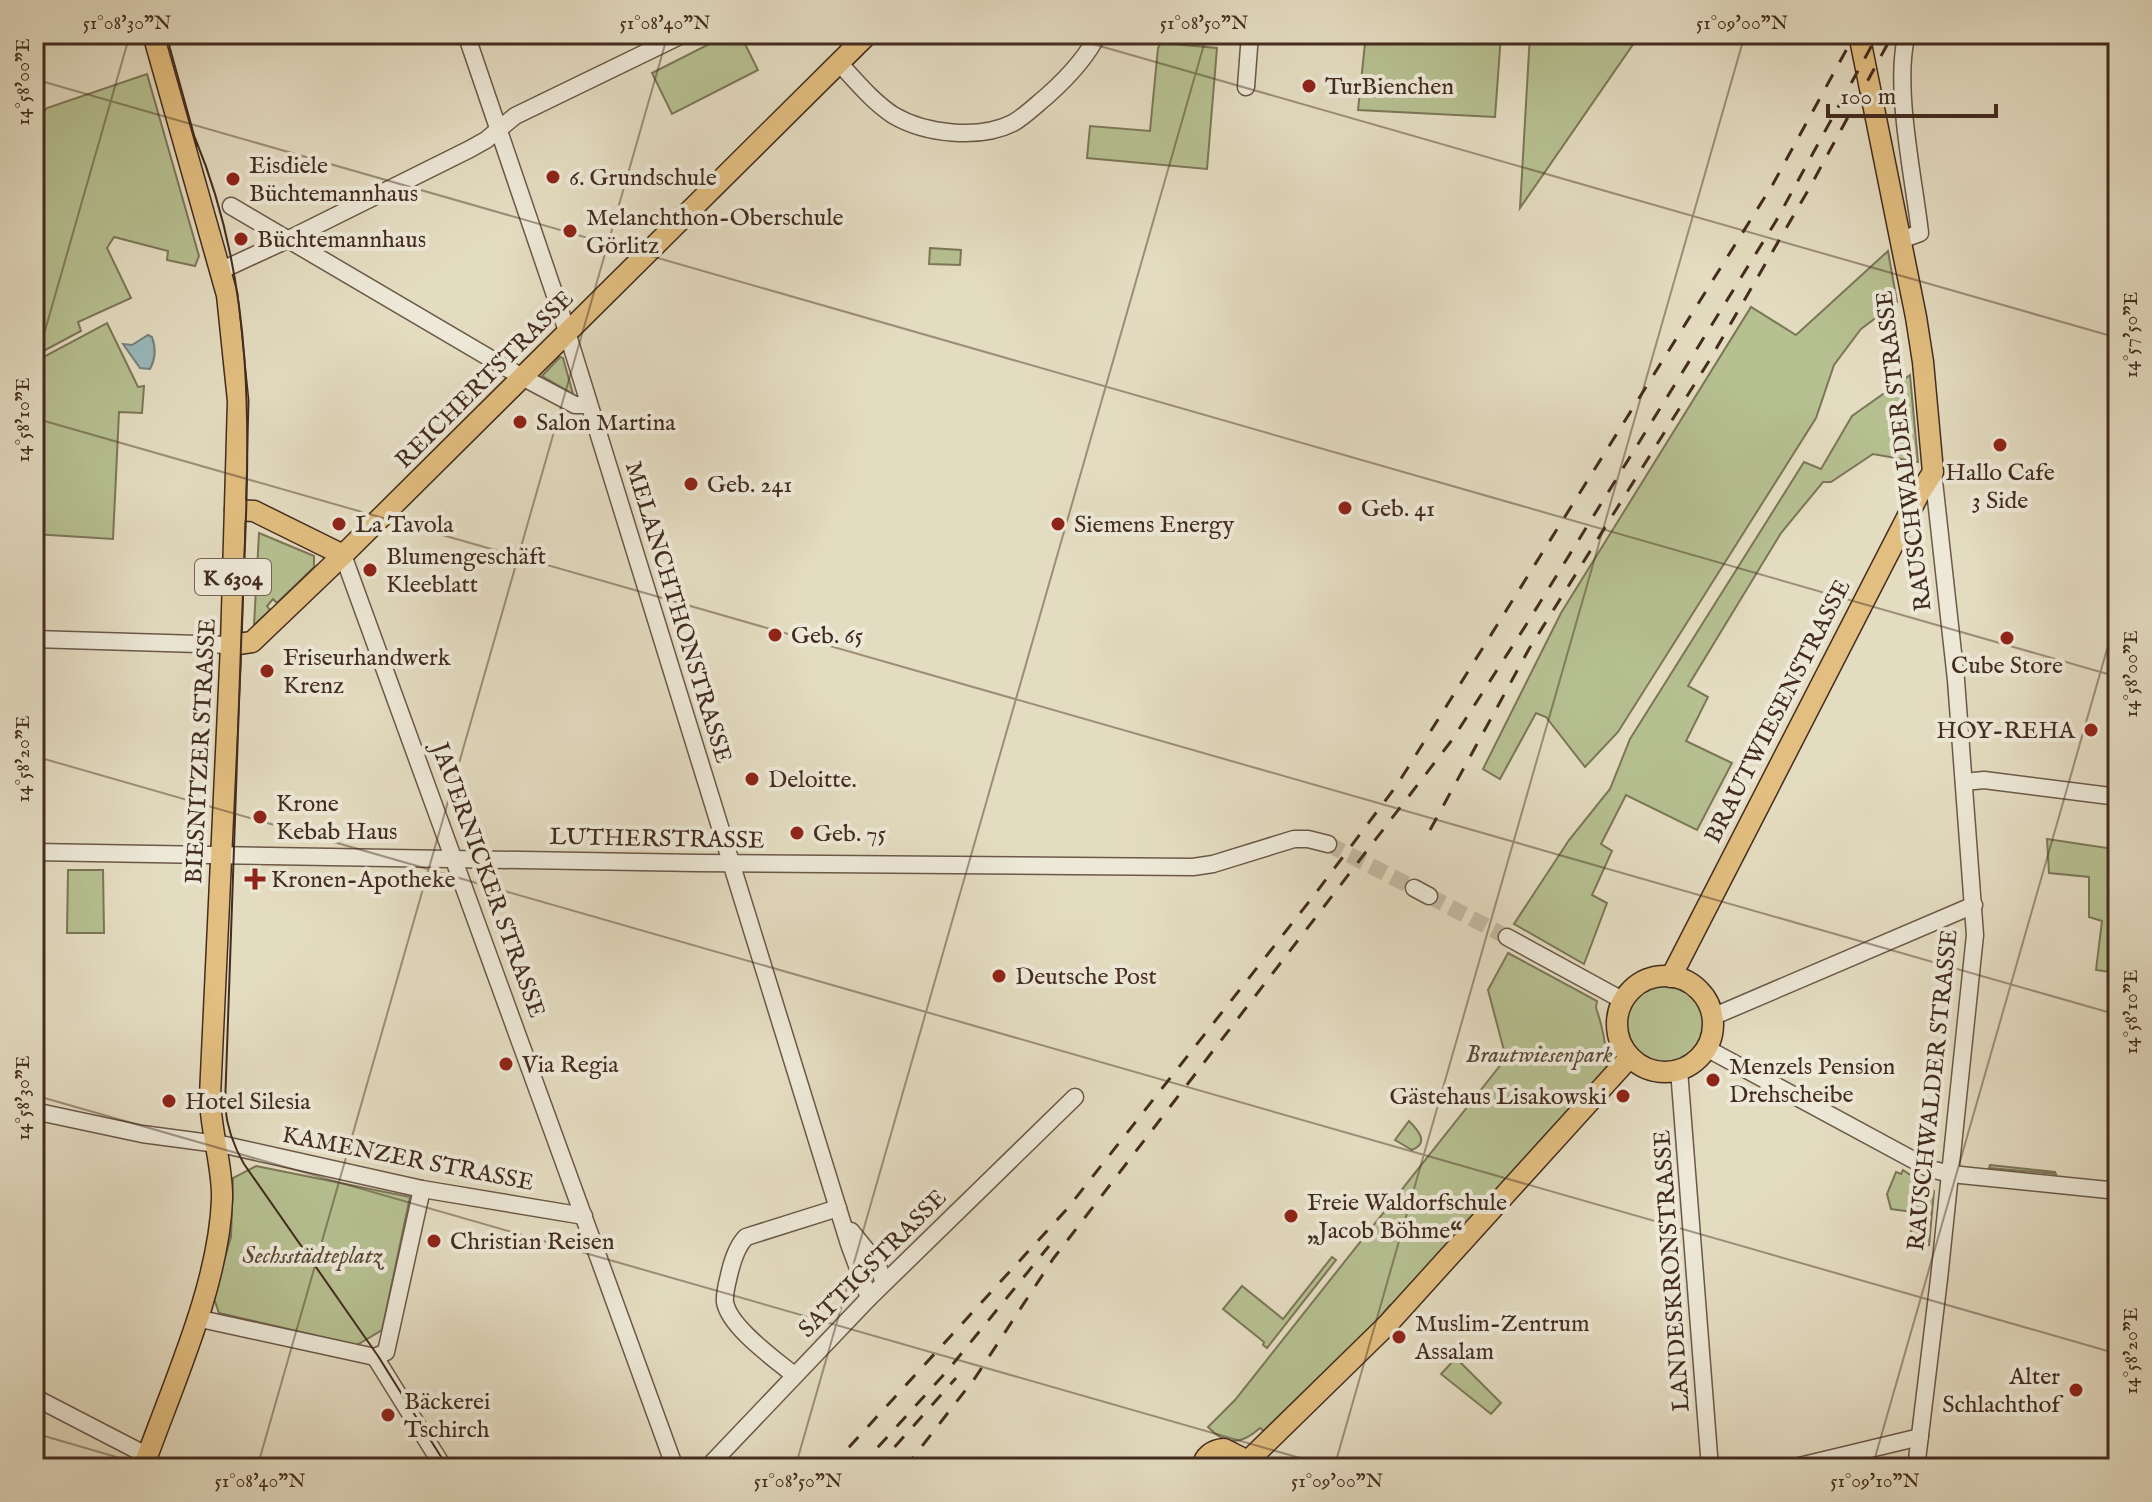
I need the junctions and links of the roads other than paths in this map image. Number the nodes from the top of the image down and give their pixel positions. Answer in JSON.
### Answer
{"nodes":[{"id":1,"x":153,"y":34,"type":"edge"},
{"id":2,"x":466,"y":34,"type":"edge"},
{"id":3,"x":684,"y":34,"type":"edge"},
{"id":4,"x":868,"y":34,"type":"edge"},
{"id":5,"x":1098,"y":34,"type":"edge"},
{"id":6,"x":1250,"y":34,"type":"edge"},
{"id":7,"x":1859,"y":34,"type":"edge"},
{"id":8,"x":1907,"y":34,"type":"edge"},
{"id":9,"x":839,"y":63,"type":"junction"},
{"id":10,"x":1246,"y":87,"type":"dead end"},
{"id":11,"x":498,"y":128,"type":"junction"},
{"id":12,"x":231,"y":206,"type":"dead end"},
{"id":13,"x":287,"y":240,"type":"junction"},
{"id":14,"x":1901,"y":240,"type":"junction"},
{"id":15,"x":222,"y":270,"type":"junction"},
{"id":16,"x":567,"y":334,"type":"junction"},
{"id":17,"x":522,"y":377,"type":"junction"},
{"id":18,"x":589,"y":405,"type":"junction"},
{"id":19,"x":1933,"y":472,"type":"junction"},
{"id":20,"x":235,"y":510,"type":"junction"},
{"id":21,"x":343,"y":555,"type":"junction"},
{"id":22,"x":34,"y":639,"type":"edge"},
{"id":23,"x":231,"y":645,"type":"junction"},
{"id":24,"x":1964,"y":782,"type":"junction"},
{"id":25,"x":2118,"y":797,"type":"edge"},
{"id":26,"x":1328,"y":844,"type":"tunnel mouth"},
{"id":27,"x":34,"y":852,"type":"edge"},
{"id":28,"x":221,"y":855,"type":"junction"},
{"id":29,"x":454,"y":859,"type":"junction"},
{"id":30,"x":732,"y":863,"type":"junction"},
{"id":31,"x":1974,"y":905,"type":"junction"},
{"id":32,"x":1507,"y":937,"type":"tunnel mouth"},
{"id":33,"x":1671,"y":977,"type":"junction"},
{"id":34,"x":1624,"y":1001,"type":"junction"},
{"id":35,"x":1712,"y":1017,"type":"junction"},
{"id":36,"x":1706,"y":1048,"type":"junction"},
{"id":37,"x":1630,"y":1057,"type":"junction"},
{"id":38,"x":1679,"y":1070,"type":"junction"},
{"id":39,"x":1075,"y":1097,"type":"dead end"},
{"id":40,"x":34,"y":1111,"type":"edge"},
{"id":41,"x":214,"y":1143,"type":"junction"},
{"id":42,"x":1951,"y":1174,"type":"junction"},
{"id":43,"x":422,"y":1189,"type":"junction"},
{"id":44,"x":2118,"y":1191,"type":"edge"},
{"id":45,"x":838,"y":1208,"type":"junction"},
{"id":46,"x":584,"y":1216,"type":"junction"},
{"id":47,"x":884,"y":1283,"type":"junction"},
{"id":48,"x":869,"y":1298,"type":"junction"},
{"id":49,"x":196,"y":1318,"type":"junction"},
{"id":50,"x":375,"y":1357,"type":"junction"},
{"id":51,"x":794,"y":1375,"type":"junction"},
{"id":52,"x":34,"y":1397,"type":"edge"},
{"id":53,"x":1920,"y":1437,"type":"junction"},
{"id":54,"x":146,"y":1462,"type":"edge"},
{"id":55,"x":1242,"y":1463,"type":"edge"},
{"id":56,"x":444,"y":1468,"type":"edge"},
{"id":57,"x":675,"y":1468,"type":"edge"},
{"id":58,"x":707,"y":1468,"type":"edge"},
{"id":59,"x":1202,"y":1468,"type":"edge"},
{"id":60,"x":1710,"y":1468,"type":"edge"},
{"id":61,"x":1791,"y":1468,"type":"edge"},
{"id":62,"x":1916,"y":1468,"type":"edge"}],
"edges":[{"from":1,"to":15,"type":"main road","name":"BIESNITZER STRASSE","number":"K 6304"},
{"from":2,"to":11,"type":"street","name":"MELANCHTHONSTRASSE"},
{"from":3,"to":11,"type":"street"},
{"from":4,"to":9,"type":"main road","name":"REICHERTSTRASSE"},
{"from":5,"to":9,"type":"street"},
{"from":6,"to":10,"type":"street"},
{"from":7,"to":14,"type":"main road","name":"RAUSCHWALDER STRASSE"},
{"from":8,"to":14,"type":"street"},
{"from":9,"to":16,"type":"main road","name":"REICHERTSTRASSE"},
{"from":11,"to":13,"type":"street"},
{"from":11,"to":16,"type":"street","name":"MELANCHTHONSTRASSE"},
{"from":12,"to":13,"type":"street"},
{"from":13,"to":15,"type":"street"},
{"from":13,"to":17,"type":"street"},
{"from":14,"to":19,"type":"main road","name":"RAUSCHWALDER STRASSE"},
{"from":15,"to":20,"type":"main road","name":"BIESNITZER STRASSE","number":"K 6304"},
{"from":16,"to":17,"type":"main road","name":"REICHERTSTRASSE"},
{"from":16,"to":18,"type":"street","name":"MELANCHTHONSTRASSE"},
{"from":17,"to":18,"type":"street"},
{"from":17,"to":21,"type":"main road","name":"REICHERTSTRASSE"},
{"from":18,"to":30,"type":"street","name":"MELANCHTHONSTRASSE"},
{"from":19,"to":24,"type":"street","name":"RAUSCHWALDER STRASSE"},
{"from":19,"to":33,"type":"main road","name":"BRAUTWIESENSTRASSE"},
{"from":20,"to":21,"type":"main road"},
{"from":20,"to":23,"type":"main road","name":"BIESNITZER STRASSE","number":"K 6304"},
{"from":21,"to":23,"type":"main road","name":"REICHERTSTRASSE"},
{"from":21,"to":29,"type":"street","name":"JAUERNICKER STRASSE"},
{"from":22,"to":23,"type":"street"},
{"from":23,"to":28,"type":"main road","name":"BIESNITZER STRASSE","number":"K 6304"},
{"from":24,"to":25,"type":"street"},
{"from":24,"to":31,"type":"street","name":"RAUSCHWALDER STRASSE"},
{"from":26,"to":30,"type":"street","name":"LUTHERSTRASSE"},
{"from":27,"to":28,"type":"street","name":"LUTHERSTRASSE"},
{"from":28,"to":29,"type":"street","name":"LUTHERSTRASSE"},
{"from":28,"to":41,"type":"main road","name":"BIESNITZER STRASSE"},
{"from":29,"to":30,"type":"street","name":"LUTHERSTRASSE"},
{"from":29,"to":46,"type":"street","name":"JAUERNICKER STRASSE"},
{"from":30,"to":45,"type":"street","name":"MELANCHTHONSTRASSE"},
{"from":31,"to":35,"type":"street"},
{"from":31,"to":42,"type":"street","name":"RAUSCHWALDER STRASSE"},
{"from":32,"to":34,"type":"street"},
{"from":33,"to":34,"type":"main road"},
{"from":33,"to":35,"type":"main road"},
{"from":34,"to":37,"type":"main road"},
{"from":35,"to":36,"type":"main road"},
{"from":36,"to":38,"type":"main road"},
{"from":36,"to":42,"type":"street"},
{"from":37,"to":38,"type":"main road"},
{"from":37,"to":55,"type":"main road"},
{"from":38,"to":60,"type":"street","name":"LANDESKRONSTRASSE"},
{"from":39,"to":47,"type":"street","name":"SATTIGSTRASSE"},
{"from":40,"to":41,"type":"street","name":"KAMENZER STRASSE"},
{"from":41,"to":43,"type":"street","name":"KAMENZER STRASSE"},
{"from":41,"to":49,"type":"main road","name":"BIESNITZER STRASSE"},
{"from":42,"to":44,"type":"street"},
{"from":42,"to":53,"type":"street","name":"RAUSCHWALDER STRASSE"},
{"from":43,"to":46,"type":"street","name":"KAMENZER STRASSE"},
{"from":43,"to":50,"type":"street"},
{"from":45,"to":47,"type":"street","name":"MELANCHTHONSTRASSE"},
{"from":45,"to":48,"type":"street","name":"MELANCHTHONSTRASSE"},
{"from":45,"to":51,"type":"street"},
{"from":46,"to":57,"type":"street","name":"JAUERNICKER STRASSE"},
{"from":47,"to":48,"type":"street","name":"SATTIGSTRASSE"},
{"from":48,"to":51,"type":"street","name":"SATTIGSTRASSE"},
{"from":49,"to":50,"type":"street"},
{"from":49,"to":54,"type":"main road","name":"BIESNITZER STRASSE"},
{"from":50,"to":56,"type":"street"},
{"from":51,"to":58,"type":"street","name":"SATTIGSTRASSE"},
{"from":52,"to":54,"type":"street"},
{"from":53,"to":61,"type":"street"},
{"from":53,"to":62,"type":"street","name":"RAUSCHWALDER STRASSE"},
{"from":55,"to":59,"type":"main road"}]}
